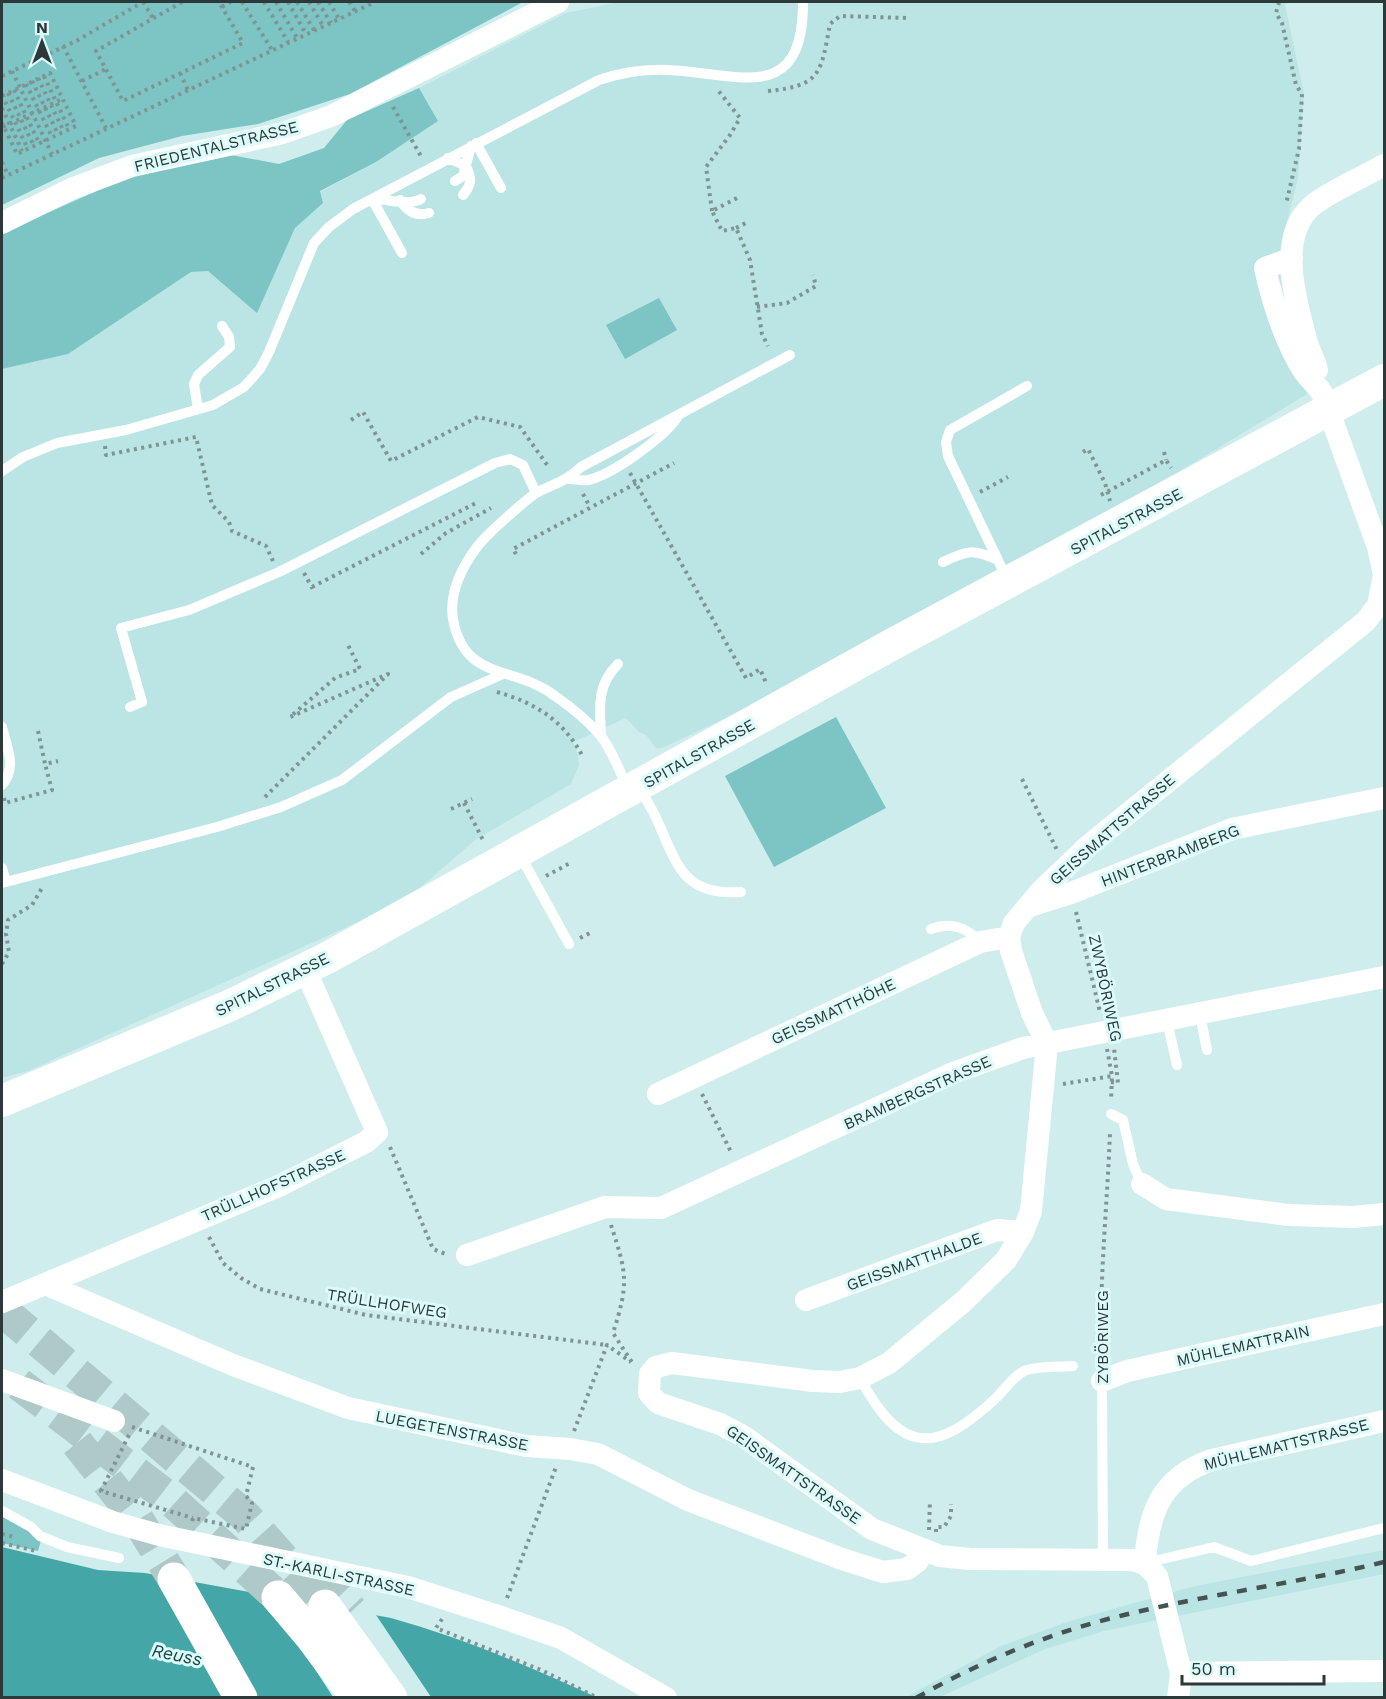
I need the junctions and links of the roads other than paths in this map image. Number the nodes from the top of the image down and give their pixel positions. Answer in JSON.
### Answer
{"nodes":[{"id":1,"x":558,"y":2,"type":"edge"},
{"id":2,"x":803,"y":2,"type":"edge"},
{"id":3,"x":474,"y":144,"type":"junction"},
{"id":4,"x":447,"y":158,"type":"junction"},
{"id":5,"x":1384,"y":165,"type":"edge"},
{"id":6,"x":466,"y":166,"type":"junction"},
{"id":7,"x":401,"y":183,"type":"junction"},
{"id":8,"x":501,"y":188,"type":"dead end"},
{"id":9,"x":372,"y":199,"type":"junction"},
{"id":10,"x":400,"y":201,"type":"junction"},
{"id":11,"x":2,"y":223,"type":"edge"},
{"id":12,"x":402,"y":253,"type":"dead end"},
{"id":13,"x":222,"y":326,"type":"dead end"},
{"id":14,"x":790,"y":356,"type":"dead end"},
{"id":15,"x":1384,"y":380,"type":"edge"},
{"id":16,"x":1027,"y":386,"type":"dead end"},
{"id":17,"x":1322,"y":397,"type":"junction"},
{"id":18,"x":198,"y":409,"type":"junction"},
{"id":19,"x":680,"y":414,"type":"junction"},
{"id":20,"x":2,"y":471,"type":"edge"},
{"id":21,"x":569,"y":479,"type":"junction"},
{"id":22,"x":536,"y":493,"type":"junction"},
{"id":23,"x":943,"y":562,"type":"dead end"},
{"id":24,"x":1003,"y":572,"type":"junction"},
{"id":25,"x":618,"y":663,"type":"dead end"},
{"id":26,"x":503,"y":674,"type":"junction"},
{"id":27,"x":130,"y":707,"type":"dead end"},
{"id":28,"x":2,"y":727,"type":"edge"},
{"id":29,"x":601,"y":736,"type":"junction"},
{"id":30,"x":2,"y":787,"type":"edge"},
{"id":31,"x":632,"y":787,"type":"junction"},
{"id":32,"x":1384,"y":798,"type":"edge"},
{"id":33,"x":518,"y":850,"type":"junction"},
{"id":34,"x":2,"y":868,"type":"edge"},
{"id":35,"x":4,"y":883,"type":"edge"},
{"id":36,"x":741,"y":892,"type":"dead end"},
{"id":37,"x":1030,"y":906,"type":"junction"},
{"id":38,"x":931,"y":929,"type":"dead end"},
{"id":39,"x":1009,"y":937,"type":"junction"},
{"id":40,"x":980,"y":942,"type":"junction"},
{"id":41,"x":569,"y":944,"type":"dead end"},
{"id":42,"x":305,"y":969,"type":"junction"},
{"id":43,"x":1384,"y":977,"type":"edge"},
{"id":44,"x":1200,"y":1015,"type":"junction"},
{"id":45,"x":1167,"y":1021,"type":"junction"},
{"id":46,"x":1047,"y":1044,"type":"junction"},
{"id":47,"x":1207,"y":1050,"type":"dead end"},
{"id":48,"x":1177,"y":1065,"type":"dead end"},
{"id":49,"x":658,"y":1094,"type":"dead end"},
{"id":50,"x":2,"y":1101,"type":"edge"},
{"id":51,"x":1111,"y":1114,"type":"road end"},
{"id":52,"x":1142,"y":1184,"type":"joint"},
{"id":53,"x":1384,"y":1214,"type":"edge"},
{"id":54,"x":1023,"y":1232,"type":"junction"},
{"id":55,"x":467,"y":1254,"type":"road end"},
{"id":56,"x":45,"y":1284,"type":"junction"},
{"id":57,"x":806,"y":1300,"type":"dead end"},
{"id":58,"x":2,"y":1302,"type":"edge"},
{"id":59,"x":1384,"y":1314,"type":"edge"},
{"id":60,"x":1073,"y":1366,"type":"dead end"},
{"id":61,"x":860,"y":1378,"type":"junction"},
{"id":62,"x":2,"y":1380,"type":"edge"},
{"id":63,"x":1102,"y":1381,"type":"joint"},
{"id":64,"x":1384,"y":1420,"type":"edge"},
{"id":65,"x":124,"y":1424,"type":"road end"},
{"id":66,"x":2,"y":1480,"type":"edge"},
{"id":67,"x":2,"y":1511,"type":"edge"},
{"id":68,"x":1384,"y":1528,"type":"edge"},
{"id":69,"x":929,"y":1544,"type":"junction"},
{"id":70,"x":119,"y":1557,"type":"dead end"},
{"id":71,"x":1103,"y":1559,"type":"junction"},
{"id":72,"x":1151,"y":1570,"type":"junction"},
{"id":73,"x":174,"y":1578,"type":"tunnel mouth"},
{"id":74,"x":278,"y":1597,"type":"tunnel mouth"},
{"id":75,"x":1384,"y":1671,"type":"edge"},
{"id":76,"x":1181,"y":1673,"type":"junction"},
{"id":77,"x":241,"y":1698,"type":"edge"},
{"id":78,"x":357,"y":1698,"type":"edge"},
{"id":79,"x":392,"y":1698,"type":"edge"},
{"id":80,"x":415,"y":1698,"type":"edge"},
{"id":81,"x":666,"y":1698,"type":"edge"},
{"id":82,"x":1178,"y":1698,"type":"edge"}],
"edges":[{"from":1,"to":11,"type":"street","name":"FRIEDENTALSTRASSE"},
{"from":2,"to":3,"type":"lane"},
{"from":3,"to":4,"type":"lane"},
{"from":3,"to":6,"type":"lane"},
{"from":3,"to":8,"type":"lane"},
{"from":4,"to":6,"type":"lane"},
{"from":4,"to":7,"type":"lane"},
{"from":5,"to":17,"type":"street","name":"GEISSMATTSTRASSE"},
{"from":6,"to":6,"type":"lane"},
{"from":7,"to":9,"type":"lane"},
{"from":7,"to":10,"type":"lane"},
{"from":9,"to":10,"type":"lane"},
{"from":9,"to":12,"type":"lane"},
{"from":9,"to":18,"type":"lane"},
{"from":10,"to":10,"type":"lane"},
{"from":13,"to":18,"type":"lane"},
{"from":14,"to":19,"type":"lane"},
{"from":15,"to":17,"type":"main road","name":"SPITALSTRASSE"},
{"from":16,"to":24,"type":"lane"},
{"from":17,"to":24,"type":"main road","name":"SPITALSTRASSE"},
{"from":17,"to":37,"type":"street","name":"GEISSMATTSTRASSE"},
{"from":18,"to":20,"type":"lane"},
{"from":19,"to":21,"type":"lane"},
{"from":19,"to":21,"type":"lane"},
{"from":21,"to":22,"type":"lane"},
{"from":22,"to":26,"type":"lane"},
{"from":22,"to":27,"type":"lane"},
{"from":23,"to":24,"type":"lane"},
{"from":24,"to":31,"type":"main road","name":"SPITALSTRASSE"},
{"from":25,"to":29,"type":"lane"},
{"from":26,"to":29,"type":"lane"},
{"from":26,"to":35,"type":"lane"},
{"from":28,"to":30,"type":"lane"},
{"from":29,"to":31,"type":"lane"},
{"from":31,"to":33,"type":"main road","name":"SPITALSTRASSE"},
{"from":31,"to":36,"type":"lane"},
{"from":32,"to":37,"type":"street","name":"HINTERBRAMBERG"},
{"from":33,"to":41,"type":"lane"},
{"from":33,"to":42,"type":"main road","name":"SPITALSTRASSE"},
{"from":34,"to":35,"type":"lane"},
{"from":37,"to":39,"type":"street","name":"GEISSMATTSTRASSE"},
{"from":38,"to":40,"type":"lane"},
{"from":39,"to":40,"type":"street","name":"GEISSMATTHÖHE"},
{"from":39,"to":46,"type":"street","name":"GEISSMATTSTRASSE"},
{"from":40,"to":49,"type":"street","name":"GEISSMATTHÖHE"},
{"from":42,"to":50,"type":"main road","name":"SPITALSTRASSE"},
{"from":42,"to":56,"type":"street","name":"TRÜLLHOFSTRASSE"},
{"from":43,"to":44,"type":"street","name":"BRAMBERGSTRASSE"},
{"from":44,"to":45,"type":"street","name":"BRAMBERGSTRASSE"},
{"from":44,"to":47,"type":"lane"},
{"from":45,"to":46,"type":"street","name":"BRAMBERGSTRASSE"},
{"from":45,"to":48,"type":"lane"},
{"from":46,"to":54,"type":"street","name":"GEISSMATTSTRASSE"},
{"from":46,"to":55,"type":"street","name":"BRAMBERGSTRASSE"},
{"from":51,"to":52,"type":"lane"},
{"from":52,"to":53,"type":"street"},
{"from":54,"to":57,"type":"street","name":"GEISSMATTHALDE"},
{"from":54,"to":61,"type":"street","name":"GEISSMATTSTRASSE"},
{"from":56,"to":58,"type":"street","name":"TRÜLLHOFSTRASSE"},
{"from":56,"to":69,"type":"street","name":"LUEGETENSTRASSE"},
{"from":59,"to":63,"type":"street","name":"MÜHLEMATTRAIN"},
{"from":60,"to":61,"type":"lane"},
{"from":61,"to":69,"type":"street","name":"GEISSMATTSTRASSE"},
{"from":62,"to":65,"type":"street"},
{"from":63,"to":71,"type":"lane","name":"ZYBÖRIWEG"},
{"from":64,"to":72,"type":"street","name":"MÜHLEMATTSTRASSE"},
{"from":66,"to":81,"type":"street","name":"ST.-KARLI-STRASSE"},
{"from":67,"to":70,"type":"lane"},
{"from":68,"to":72,"type":"lane"},
{"from":69,"to":71,"type":"street","name":"GEISSMATTSTRASSE"},
{"from":71,"to":72,"type":"street","name":"GEISSMATTSTRASSE"},
{"from":72,"to":76,"type":"street"},
{"from":73,"to":77,"type":"highway"},
{"from":74,"to":78,"type":"highway"},
{"from":75,"to":76,"type":"street"},
{"from":76,"to":82,"type":"street"},
{"from":79,"to":80,"type":"highway"}]}
